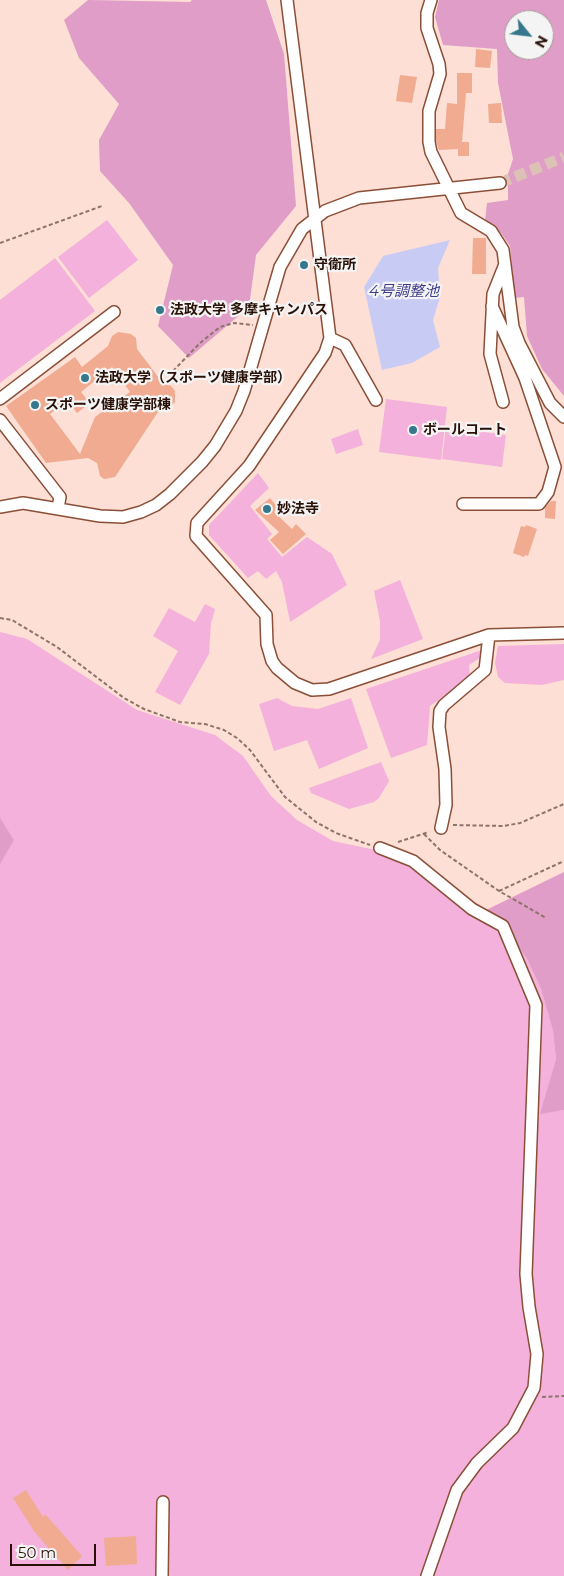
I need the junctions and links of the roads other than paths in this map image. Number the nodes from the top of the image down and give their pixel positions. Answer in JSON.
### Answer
{"nodes":[{"id":1,"x":287,"y":0,"type":"edge"},
{"id":2,"x":431,"y":0,"type":"edge"},
{"id":3,"x":500,"y":182,"type":"tunnel mouth"},
{"id":4,"x":448,"y":188,"type":"junction"},
{"id":5,"x":316,"y":217,"type":"junction"},
{"id":6,"x":505,"y":264,"type":"junction"},
{"id":7,"x":492,"y":306,"type":"junction"},
{"id":8,"x":114,"y":312,"type":"dead end"},
{"id":9,"x":330,"y":338,"type":"junction"},
{"id":10,"x":530,"y":376,"type":"junction"},
{"id":11,"x":0,"y":399,"type":"edge"},
{"id":12,"x":376,"y":400,"type":"dead end"},
{"id":13,"x":503,"y":402,"type":"dead end"},
{"id":14,"x":564,"y":418,"type":"edge"},
{"id":15,"x":0,"y":420,"type":"edge"},
{"id":16,"x":463,"y":504,"type":"dead end"},
{"id":17,"x":0,"y":507,"type":"edge"},
{"id":18,"x":58,"y":508,"type":"junction"},
{"id":19,"x":564,"y":633,"type":"edge"},
{"id":20,"x":489,"y":635,"type":"junction"},
{"id":21,"x":441,"y":828,"type":"road end"},
{"id":22,"x":380,"y":848,"type":"road end"},
{"id":23,"x":163,"y":1502,"type":"dead end"},
{"id":24,"x":162,"y":1576,"type":"edge"},
{"id":25,"x":427,"y":1576,"type":"edge"}],
"edges":[{"from":1,"to":5,"type":"street"},
{"from":2,"to":4,"type":"street"},
{"from":3,"to":4,"type":"street"},
{"from":4,"to":5,"type":"street"},
{"from":4,"to":6,"type":"street"},
{"from":5,"to":9,"type":"street"},
{"from":5,"to":18,"type":"street"},
{"from":6,"to":7,"type":"street"},
{"from":6,"to":10,"type":"street"},
{"from":7,"to":10,"type":"street"},
{"from":7,"to":13,"type":"street"},
{"from":8,"to":11,"type":"street"},
{"from":9,"to":12,"type":"street"},
{"from":9,"to":20,"type":"street"},
{"from":10,"to":14,"type":"street"},
{"from":10,"to":16,"type":"street"},
{"from":15,"to":18,"type":"street"},
{"from":17,"to":18,"type":"street"},
{"from":19,"to":20,"type":"street"},
{"from":20,"to":21,"type":"street"},
{"from":22,"to":25,"type":"street"},
{"from":23,"to":24,"type":"street"}]}
